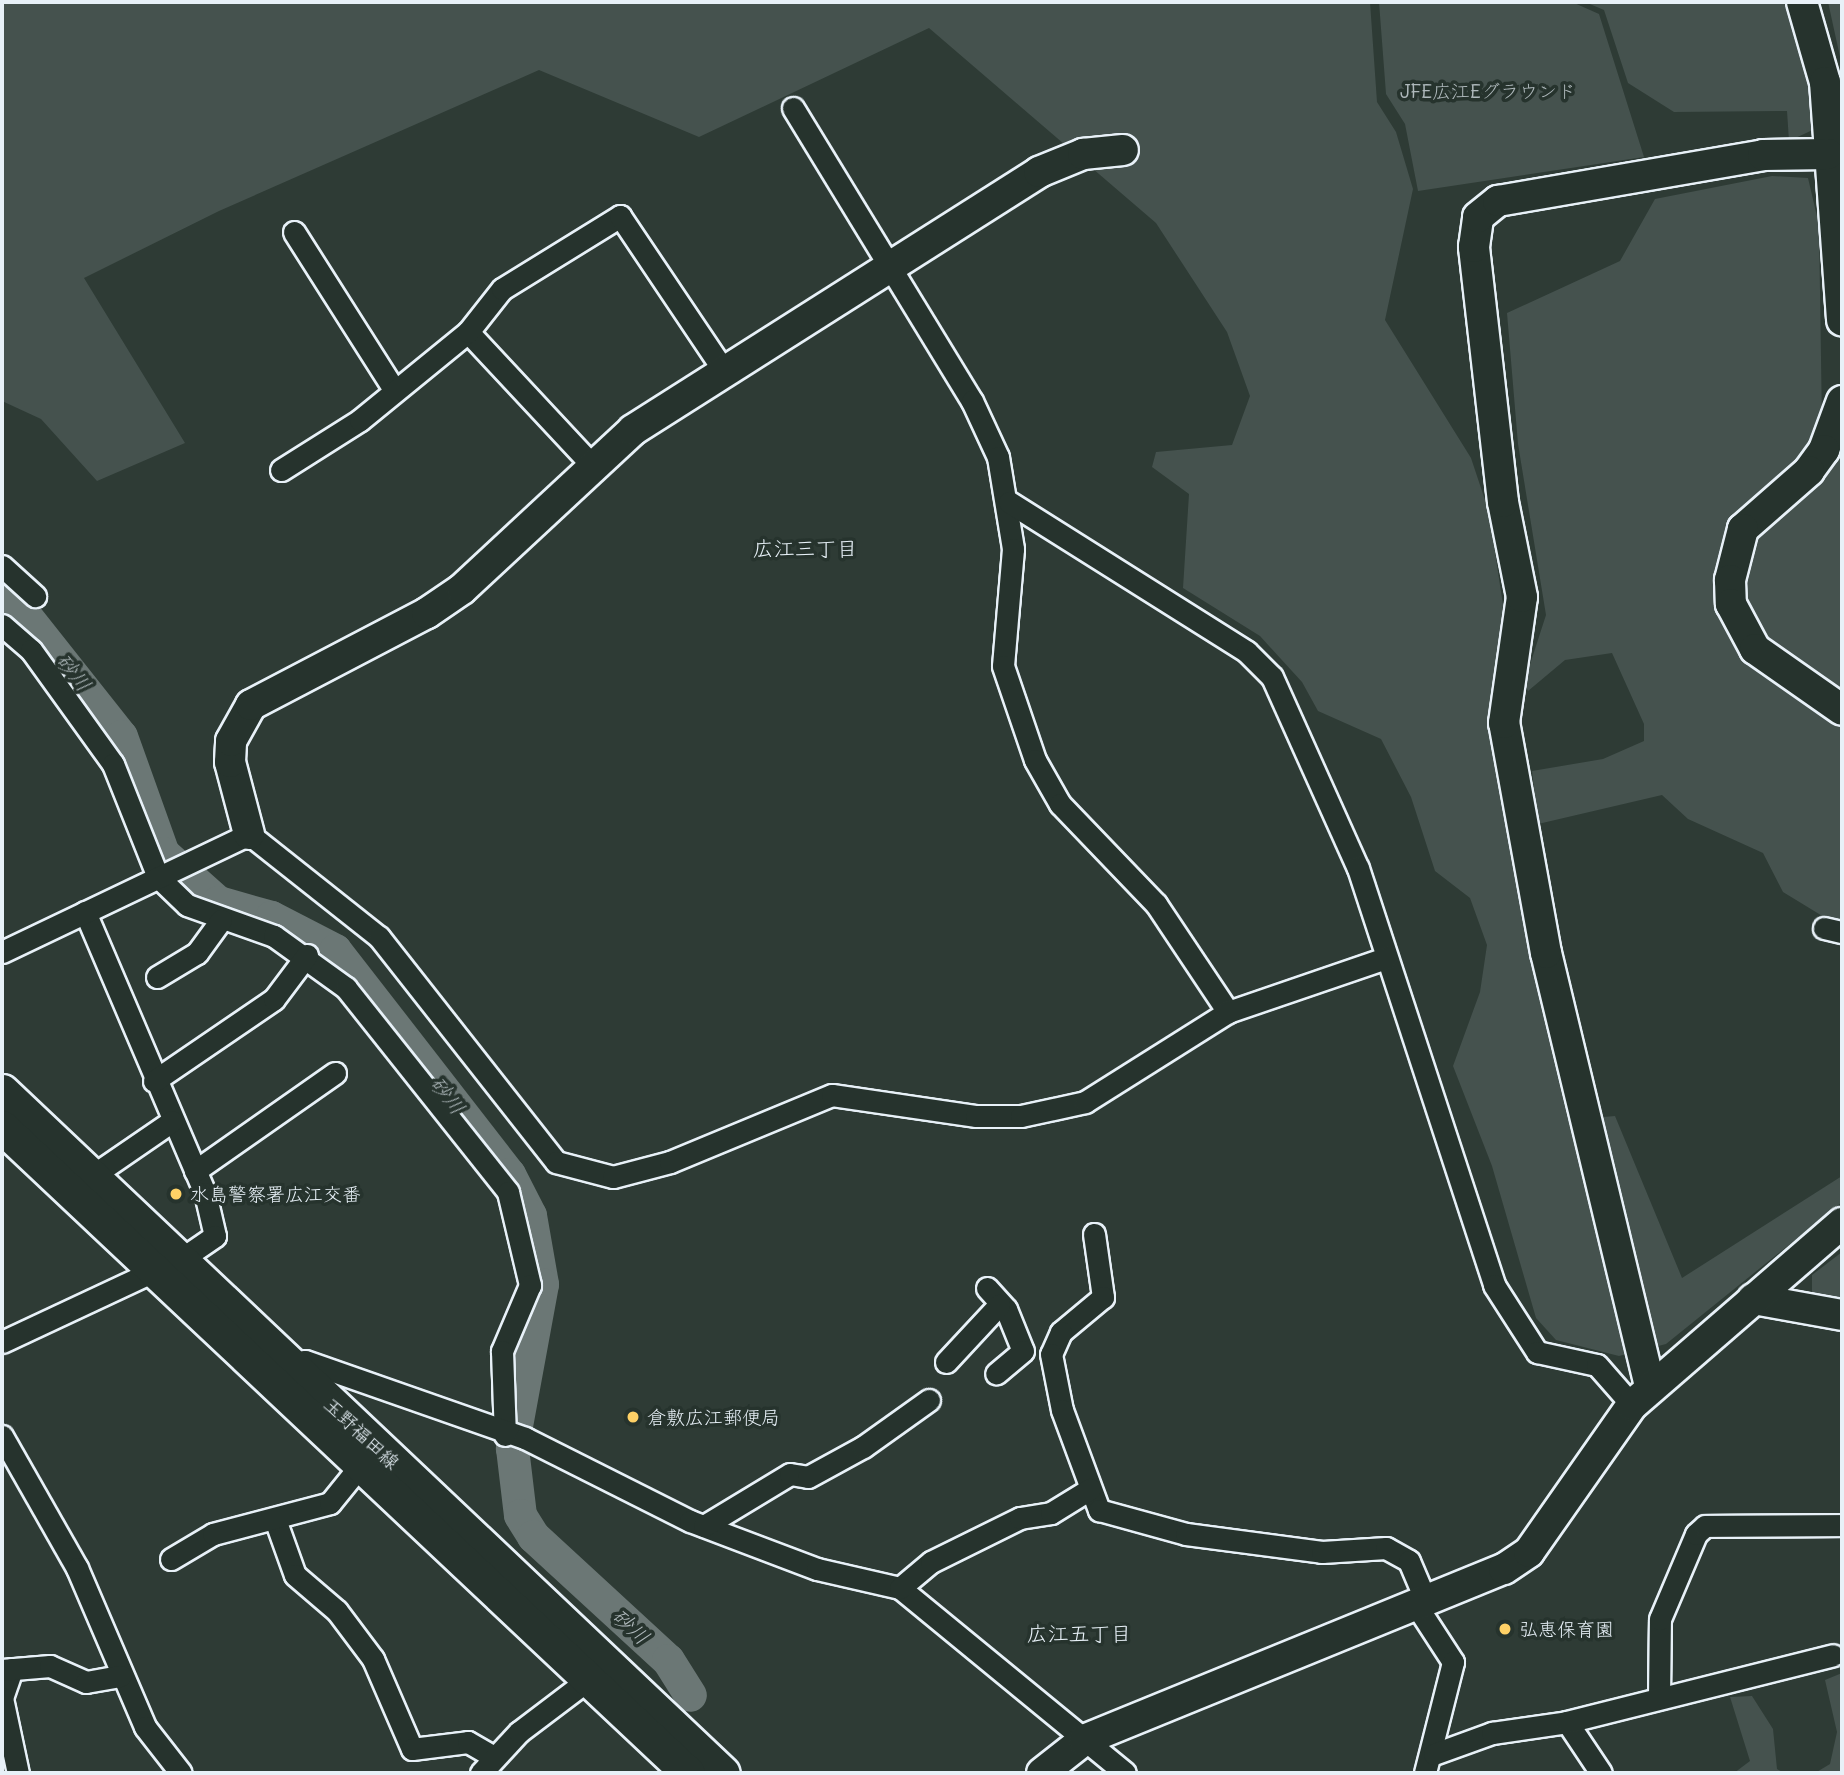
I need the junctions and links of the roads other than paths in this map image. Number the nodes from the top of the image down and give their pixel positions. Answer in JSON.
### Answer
{"nodes":[{"id":1,"x":1802,"y":2,"type":"edge"},
{"id":2,"x":793,"y":108,"type":"dead end"},
{"id":3,"x":1123,"y":150,"type":"dead end"},
{"id":4,"x":1828,"y":154,"type":"junction"},
{"id":5,"x":293,"y":232,"type":"dead end"},
{"id":6,"x":890,"y":267,"type":"junction"},
{"id":7,"x":1842,"y":320,"type":"edge"},
{"id":8,"x":468,"y":332,"type":"junction"},
{"id":9,"x":725,"y":372,"type":"junction"},
{"id":10,"x":395,"y":391,"type":"junction"},
{"id":11,"x":1842,"y":401,"type":"edge"},
{"id":12,"x":592,"y":464,"type":"junction"},
{"id":13,"x":281,"y":470,"type":"dead end"},
{"id":14,"x":1009,"y":502,"type":"junction"},
{"id":15,"x":2,"y":566,"type":"edge"},
{"id":16,"x":35,"y":596,"type":"dead end"},
{"id":17,"x":2,"y":625,"type":"edge"},
{"id":18,"x":1842,"y":710,"type":"edge"},
{"id":19,"x":248,"y":834,"type":"junction"},
{"id":20,"x":158,"y":877,"type":"junction"},
{"id":21,"x":85,"y":912,"type":"junction"},
{"id":22,"x":221,"y":920,"type":"junction"},
{"id":23,"x":2,"y":952,"type":"edge"},
{"id":24,"x":307,"y":955,"type":"junction"},
{"id":25,"x":1386,"y":958,"type":"junction"},
{"id":26,"x":157,"y":977,"type":"dead end"},
{"id":27,"x":1228,"y":1012,"type":"junction"},
{"id":28,"x":335,"y":1073,"type":"dead end"},
{"id":29,"x":154,"y":1081,"type":"junction"},
{"id":30,"x":2,"y":1091,"type":"edge"},
{"id":31,"x":172,"y":1121,"type":"junction"},
{"id":32,"x":2,"y":1127,"type":"edge"},
{"id":33,"x":195,"y":1171,"type":"junction"},
{"id":34,"x":92,"y":1176,"type":"junction"},
{"id":35,"x":1842,"y":1223,"type":"edge"},
{"id":36,"x":1094,"y":1234,"type":"dead end"},
{"id":37,"x":168,"y":1265,"type":"junction"},
{"id":38,"x":986,"y":1288,"type":"dead end"},
{"id":39,"x":1753,"y":1299,"type":"junction"},
{"id":40,"x":999,"y":1305,"type":"junction"},
{"id":41,"x":1842,"y":1315,"type":"edge"},
{"id":42,"x":2,"y":1342,"type":"edge"},
{"id":43,"x":1023,"y":1350,"type":"junction"},
{"id":44,"x":1052,"y":1358,"type":"junction"},
{"id":45,"x":946,"y":1362,"type":"dead end"},
{"id":46,"x":289,"y":1364,"type":"junction"},
{"id":47,"x":996,"y":1374,"type":"dead end"},
{"id":48,"x":1641,"y":1395,"type":"junction"},
{"id":49,"x":929,"y":1400,"type":"dead end"},
{"id":50,"x":2,"y":1436,"type":"edge"},
{"id":51,"x":515,"y":1437,"type":"junction"},
{"id":52,"x":360,"y":1465,"type":"junction"},
{"id":53,"x":1090,"y":1489,"type":"junction"},
{"id":54,"x":276,"y":1522,"type":"junction"},
{"id":55,"x":1842,"y":1525,"type":"edge"},
{"id":56,"x":704,"y":1526,"type":"junction"},
{"id":57,"x":171,"y":1559,"type":"dead end"},
{"id":58,"x":900,"y":1588,"type":"junction"},
{"id":59,"x":1421,"y":1603,"type":"junction"},
{"id":60,"x":1832,"y":1655,"type":"dead end"},
{"id":61,"x":7,"y":1669,"type":"edge"},
{"id":62,"x":120,"y":1676,"type":"junction"},
{"id":63,"x":589,"y":1679,"type":"junction"},
{"id":64,"x":1659,"y":1697,"type":"junction"},
{"id":65,"x":1567,"y":1722,"type":"junction"},
{"id":66,"x":1084,"y":1740,"type":"junction"},
{"id":67,"x":1429,"y":1764,"type":"edge"},
{"id":68,"x":488,"y":1765,"type":"edge"},
{"id":69,"x":682,"y":1771,"type":"edge"},
{"id":70,"x":18,"y":1773,"type":"edge"},
{"id":71,"x":181,"y":1773,"type":"edge"},
{"id":72,"x":723,"y":1773,"type":"edge"},
{"id":73,"x":1042,"y":1773,"type":"edge"},
{"id":74,"x":1125,"y":1773,"type":"edge"},
{"id":75,"x":1601,"y":1773,"type":"edge"}],
"edges":[{"from":1,"to":4,"type":"street"},
{"from":2,"to":6,"type":"street"},
{"from":3,"to":6,"type":"street"},
{"from":4,"to":7,"type":"street"},
{"from":4,"to":48,"type":"street"},
{"from":5,"to":10,"type":"street"},
{"from":6,"to":9,"type":"street"},
{"from":6,"to":14,"type":"street"},
{"from":8,"to":9,"type":"street"},
{"from":8,"to":10,"type":"street"},
{"from":8,"to":12,"type":"street"},
{"from":9,"to":12,"type":"street"},
{"from":10,"to":13,"type":"street"},
{"from":11,"to":18,"type":"street"},
{"from":12,"to":19,"type":"street"},
{"from":14,"to":25,"type":"street"},
{"from":14,"to":27,"type":"street"},
{"from":15,"to":16,"type":"street"},
{"from":17,"to":20,"type":"street"},
{"from":19,"to":20,"type":"street"},
{"from":19,"to":27,"type":"street"},
{"from":20,"to":21,"type":"street"},
{"from":20,"to":22,"type":"street"},
{"from":21,"to":23,"type":"street"},
{"from":21,"to":29,"type":"street"},
{"from":22,"to":24,"type":"street"},
{"from":22,"to":26,"type":"street"},
{"from":24,"to":29,"type":"street"},
{"from":24,"to":51,"type":"street"},
{"from":25,"to":27,"type":"street"},
{"from":25,"to":48,"type":"street"},
{"from":28,"to":33,"type":"street"},
{"from":29,"to":31,"type":"street"},
{"from":30,"to":34,"type":"main road","name":"玉野福田線"},
{"from":31,"to":33,"type":"street"},
{"from":31,"to":34,"type":"street"},
{"from":32,"to":37,"type":"main road","name":"玉野福田線"},
{"from":33,"to":37,"type":"street"},
{"from":34,"to":37,"type":"main road","name":"玉野福田線"},
{"from":35,"to":39,"type":"street"},
{"from":36,"to":44,"type":"street"},
{"from":37,"to":42,"type":"street"},
{"from":37,"to":46,"type":"main road","name":"玉野福田線"},
{"from":37,"to":52,"type":"main road","name":"玉野福田線"},
{"from":38,"to":40,"type":"street"},
{"from":39,"to":41,"type":"street"},
{"from":39,"to":48,"type":"street"},
{"from":40,"to":43,"type":"street"},
{"from":40,"to":45,"type":"street"},
{"from":43,"to":44,"type":"street"},
{"from":43,"to":47,"type":"street"},
{"from":44,"to":53,"type":"street"},
{"from":46,"to":51,"type":"street"},
{"from":46,"to":72,"type":"main road","name":"玉野福田線"},
{"from":48,"to":59,"type":"street"},
{"from":49,"to":56,"type":"street"},
{"from":50,"to":62,"type":"street"},
{"from":51,"to":56,"type":"street"},
{"from":52,"to":54,"type":"street"},
{"from":52,"to":63,"type":"main road","name":"玉野福田線"},
{"from":53,"to":58,"type":"street"},
{"from":53,"to":59,"type":"street"},
{"from":54,"to":57,"type":"street"},
{"from":54,"to":68,"type":"street"},
{"from":55,"to":64,"type":"street"},
{"from":56,"to":58,"type":"street"},
{"from":58,"to":66,"type":"street"},
{"from":59,"to":66,"type":"street"},
{"from":59,"to":67,"type":"street"},
{"from":60,"to":64,"type":"street"},
{"from":61,"to":62,"type":"street"},
{"from":61,"to":70,"type":"street"},
{"from":62,"to":71,"type":"street"},
{"from":63,"to":68,"type":"street"},
{"from":63,"to":69,"type":"main road","name":"玉野福田線"},
{"from":64,"to":65,"type":"street"},
{"from":65,"to":67,"type":"street"},
{"from":65,"to":75,"type":"street"},
{"from":66,"to":73,"type":"street"},
{"from":66,"to":74,"type":"street"}]}
